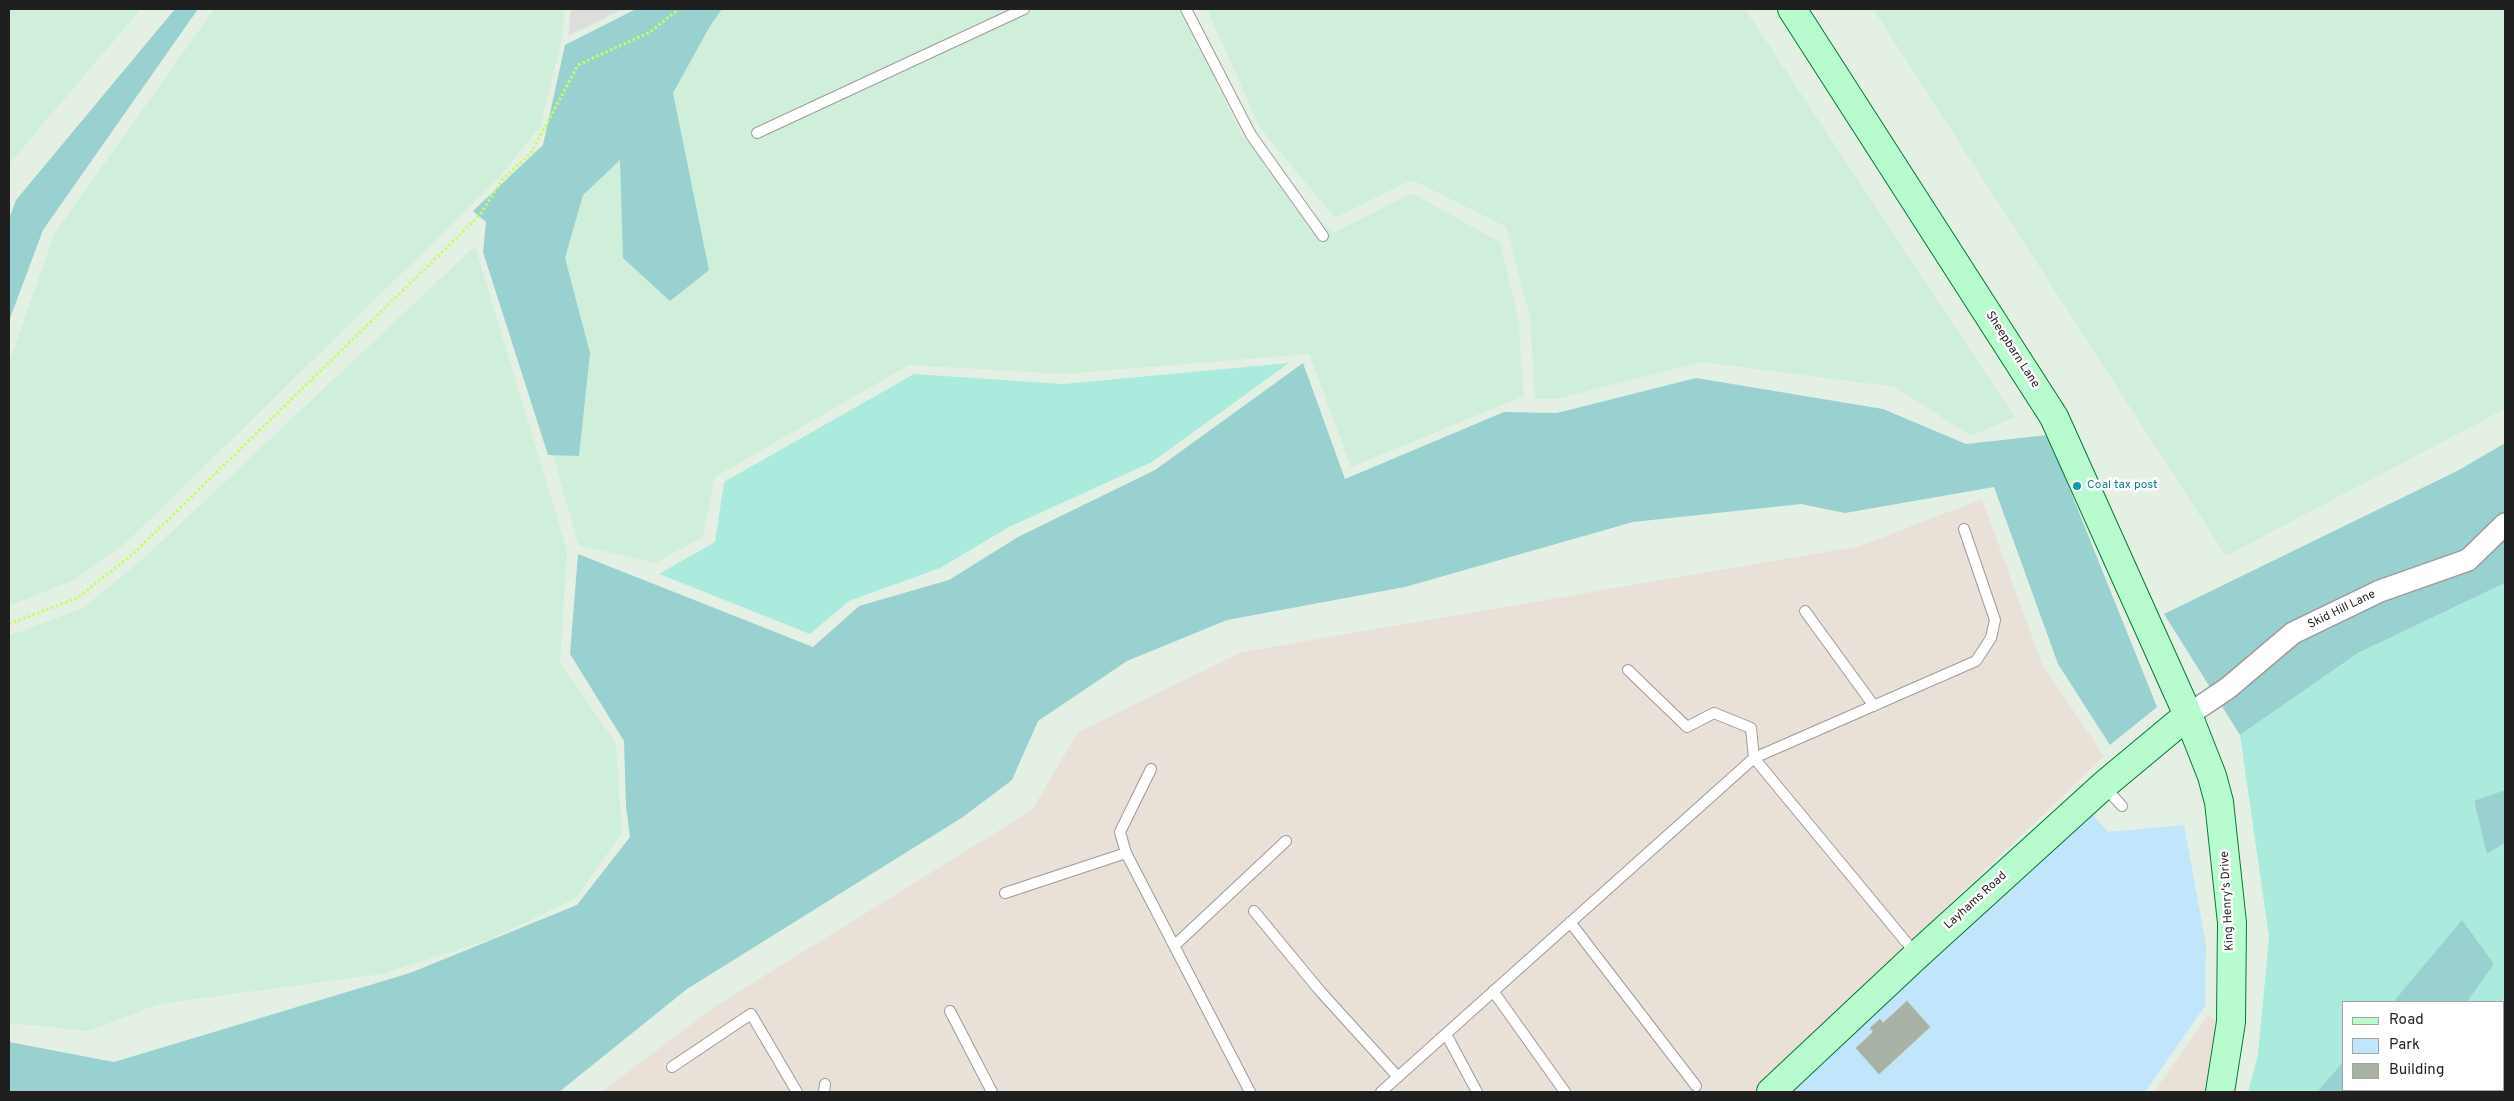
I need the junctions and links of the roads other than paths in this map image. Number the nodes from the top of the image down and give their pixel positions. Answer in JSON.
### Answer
{"nodes":[{"id":1,"x":1024,"y":9,"type":"edge"},
{"id":2,"x":1186,"y":9,"type":"edge"},
{"id":3,"x":1792,"y":9,"type":"edge"},
{"id":4,"x":757,"y":133,"type":"dead end"},
{"id":5,"x":1323,"y":236,"type":"dead end"},
{"id":6,"x":2505,"y":524,"type":"edge"},
{"id":7,"x":1964,"y":529,"type":"dead end"},
{"id":8,"x":1804,"y":611,"type":"dead end"},
{"id":9,"x":1628,"y":670,"type":"dead end"},
{"id":10,"x":1874,"y":706,"type":"junction"},
{"id":11,"x":2188,"y":715,"type":"junction"},
{"id":12,"x":1754,"y":758,"type":"junction"},
{"id":13,"x":1151,"y":770,"type":"dead end"},
{"id":14,"x":2104,"y":785,"type":"junction"},
{"id":15,"x":2122,"y":806,"type":"dead end"},
{"id":16,"x":1286,"y":841,"type":"dead end"},
{"id":17,"x":1126,"y":853,"type":"junction"},
{"id":18,"x":1005,"y":893,"type":"dead end"},
{"id":19,"x":1254,"y":911,"type":"dead end"},
{"id":20,"x":1570,"y":922,"type":"junction"},
{"id":21,"x":1175,"y":946,"type":"junction"},
{"id":22,"x":1917,"y":955,"type":"junction"},
{"id":23,"x":1493,"y":992,"type":"junction"},
{"id":24,"x":950,"y":1011,"type":"dead end"},
{"id":25,"x":1446,"y":1034,"type":"junction"},
{"id":26,"x":672,"y":1068,"type":"dead end"},
{"id":27,"x":1398,"y":1077,"type":"junction"},
{"id":28,"x":1696,"y":1086,"type":"dead end"},
{"id":29,"x":797,"y":1092,"type":"edge"},
{"id":30,"x":992,"y":1092,"type":"edge"},
{"id":31,"x":1250,"y":1092,"type":"edge"},
{"id":32,"x":1381,"y":1092,"type":"edge"},
{"id":33,"x":1477,"y":1092,"type":"edge"},
{"id":34,"x":1565,"y":1092,"type":"edge"},
{"id":35,"x":1770,"y":1092,"type":"edge"},
{"id":36,"x":2220,"y":1092,"type":"edge"}],
"edges":[{"from":1,"to":4,"type":"lane"},
{"from":2,"to":5,"type":"lane"},
{"from":3,"to":11,"type":"street","name":"Sheepbarn Lane"},
{"from":6,"to":11,"type":"street","name":"Skid Hill Lane"},
{"from":7,"to":10,"type":"lane"},
{"from":8,"to":10,"type":"lane"},
{"from":9,"to":12,"type":"lane"},
{"from":10,"to":12,"type":"lane"},
{"from":11,"to":14,"type":"street","name":"Layhams Road"},
{"from":11,"to":36,"type":"street","name":"King Henry's Drive"},
{"from":12,"to":20,"type":"lane"},
{"from":12,"to":22,"type":"lane"},
{"from":13,"to":17,"type":"lane"},
{"from":14,"to":15,"type":"lane"},
{"from":14,"to":22,"type":"street","name":"Layhams Road"},
{"from":16,"to":21,"type":"lane"},
{"from":17,"to":18,"type":"lane"},
{"from":17,"to":21,"type":"lane"},
{"from":19,"to":27,"type":"lane"},
{"from":20,"to":23,"type":"lane"},
{"from":20,"to":28,"type":"lane"},
{"from":21,"to":31,"type":"lane"},
{"from":22,"to":35,"type":"street","name":"Layhams Road"},
{"from":23,"to":25,"type":"lane"},
{"from":23,"to":34,"type":"lane"},
{"from":24,"to":30,"type":"lane"},
{"from":25,"to":27,"type":"lane"},
{"from":25,"to":33,"type":"lane"},
{"from":26,"to":29,"type":"lane"},
{"from":27,"to":32,"type":"lane"}]}
